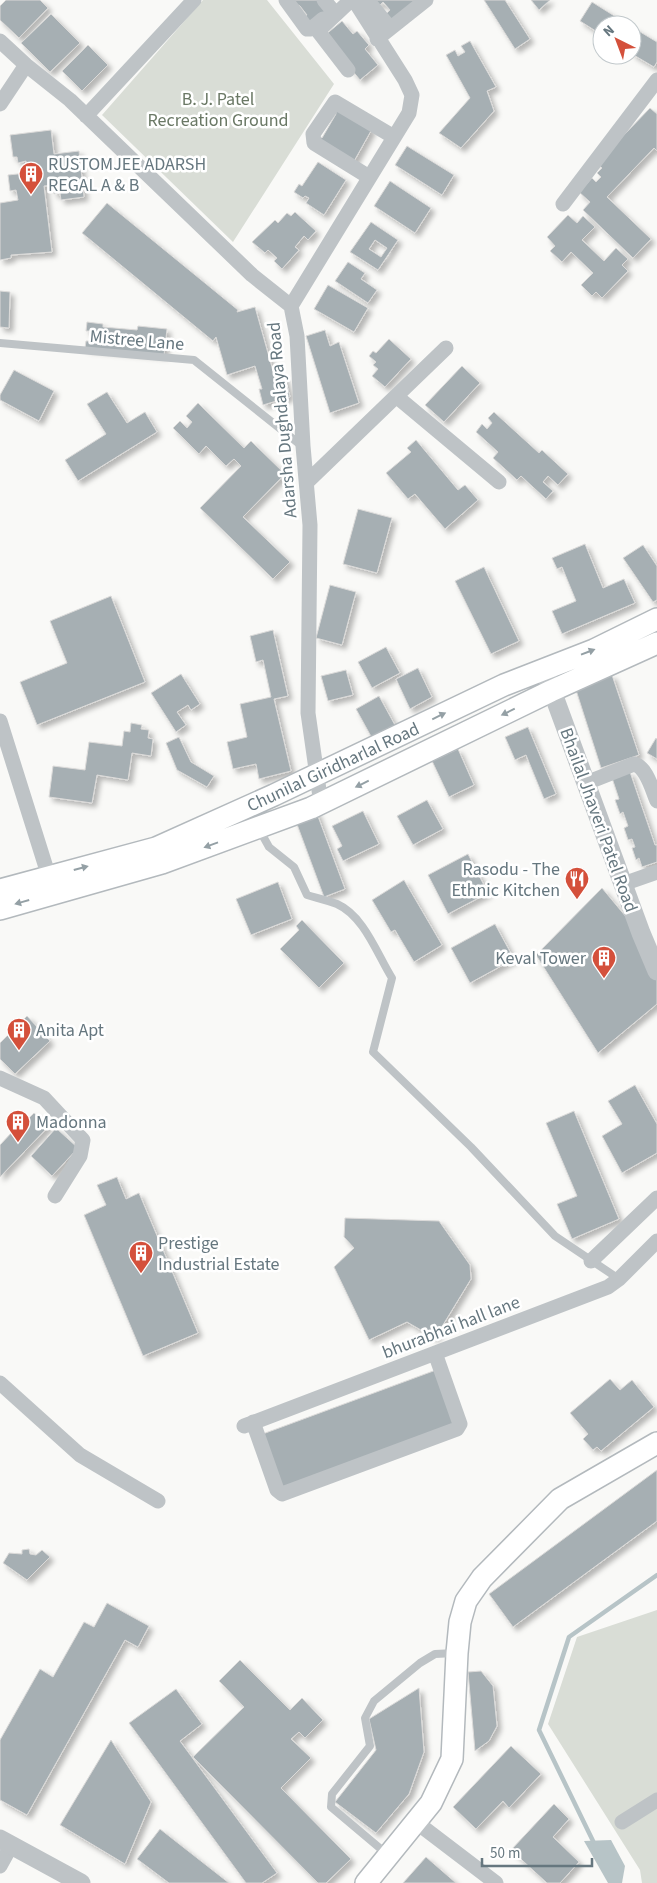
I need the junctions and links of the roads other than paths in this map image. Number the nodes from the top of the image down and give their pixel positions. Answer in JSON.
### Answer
{"nodes":[{"id":1,"x":194,"y":0,"type":"edge"},
{"id":2,"x":286,"y":0,"type":"edge"},
{"id":3,"x":345,"y":0,"type":"edge"},
{"id":4,"x":352,"y":0,"type":"edge"},
{"id":5,"x":367,"y":0,"type":"edge"},
{"id":6,"x":426,"y":0,"type":"edge"},
{"id":7,"x":328,"y":5,"type":"edge"},
{"id":8,"x":390,"y":28,"type":"junction"},
{"id":9,"x":377,"y":39,"type":"junction"},
{"id":10,"x":0,"y":41,"type":"edge"},
{"id":11,"x":26,"y":65,"type":"junction"},
{"id":12,"x":348,"y":70,"type":"dead end"},
{"id":13,"x":657,"y":80,"type":"edge"},
{"id":14,"x":0,"y":104,"type":"edge"},
{"id":15,"x":86,"y":116,"type":"junction"},
{"id":16,"x":394,"y":137,"type":"junction"},
{"id":17,"x":369,"y":177,"type":"junction"},
{"id":18,"x":563,"y":204,"type":"dead end"},
{"id":19,"x":291,"y":306,"type":"junction"},
{"id":20,"x":0,"y":342,"type":"edge"},
{"id":21,"x":446,"y":348,"type":"dead end"},
{"id":22,"x":396,"y":396,"type":"junction"},
{"id":23,"x":302,"y":446,"type":"junction"},
{"id":24,"x":307,"y":482,"type":"junction"},
{"id":25,"x":499,"y":482,"type":"dead end"},
{"id":26,"x":657,"y":619,"type":"edge"},
{"id":27,"x":657,"y":643,"type":"edge"},
{"id":28,"x":544,"y":668,"type":"junction"},
{"id":29,"x":551,"y":691,"type":"junction"},
{"id":30,"x":0,"y":721,"type":"edge"},
{"id":31,"x":316,"y":776,"type":"junction"},
{"id":32,"x":586,"y":783,"type":"junction"},
{"id":33,"x":657,"y":801,"type":"edge"},
{"id":34,"x":321,"y":804,"type":"junction"},
{"id":35,"x":258,"y":828,"type":"junction"},
{"id":36,"x":657,"y":872,"type":"edge"},
{"id":37,"x":49,"y":877,"type":"junction"},
{"id":38,"x":623,"y":884,"type":"junction"},
{"id":39,"x":0,"y":890,"type":"edge"},
{"id":40,"x":0,"y":909,"type":"edge"},
{"id":41,"x":657,"y":971,"type":"edge"},
{"id":42,"x":0,"y":1078,"type":"edge"},
{"id":43,"x":55,"y":1196,"type":"dead end"},
{"id":44,"x":657,"y":1198,"type":"edge"},
{"id":45,"x":657,"y":1241,"type":"edge"},
{"id":46,"x":591,"y":1261,"type":"junction"},
{"id":47,"x":619,"y":1279,"type":"junction"},
{"id":48,"x":435,"y":1353,"type":"junction"},
{"id":49,"x":0,"y":1383,"type":"edge"},
{"id":50,"x":657,"y":1443,"type":"edge"},
{"id":51,"x":158,"y":1501,"type":"dead end"},
{"id":52,"x":457,"y":1653,"type":"junction"},
{"id":53,"x":657,"y":1800,"type":"edge"},
{"id":54,"x":416,"y":1822,"type":"junction"},
{"id":55,"x":622,"y":1822,"type":"dead end"},
{"id":56,"x":6,"y":1842,"type":"edge"},
{"id":57,"x":389,"y":1856,"type":"junction"},
{"id":58,"x":0,"y":1866,"type":"edge"},
{"id":59,"x":81,"y":1883,"type":"edge"},
{"id":60,"x":366,"y":1883,"type":"edge"},
{"id":61,"x":496,"y":1883,"type":"edge"}],
"edges":[{"from":1,"to":15,"type":"street"},
{"from":2,"to":7,"type":"street"},
{"from":3,"to":7,"type":"street"},
{"from":4,"to":9,"type":"street"},
{"from":4,"to":12,"type":"street"},
{"from":5,"to":8,"type":"street"},
{"from":6,"to":8,"type":"street"},
{"from":8,"to":9,"type":"street"},
{"from":9,"to":16,"type":"street"},
{"from":10,"to":11,"type":"street","name":"Adarsha Dughdalaya Road"},
{"from":11,"to":14,"type":"street"},
{"from":11,"to":15,"type":"street","name":"Adarsha Dughdalaya Road"},
{"from":13,"to":18,"type":"street"},
{"from":15,"to":19,"type":"street","name":"Adarsha Dughdalaya Road"},
{"from":16,"to":17,"type":"street"},
{"from":16,"to":17,"type":"street"},
{"from":17,"to":19,"type":"street"},
{"from":19,"to":23,"type":"street","name":"Adarsha Dughdalaya Road"},
{"from":20,"to":23,"type":"lane","name":"Mistree Lane"},
{"from":21,"to":22,"type":"street"},
{"from":22,"to":24,"type":"street"},
{"from":22,"to":25,"type":"street"},
{"from":23,"to":24,"type":"street","name":"Adarsha Dughdalaya Road"},
{"from":24,"to":31,"type":"street","name":"Adarsha Dughdalaya Road"},
{"from":28,"to":26,"type":"main road","name":"Chunilal Giridharlal Road","one_way":true},
{"from":27,"to":29,"type":"main road","name":"Chunilal Giridharlal Road"},
{"from":28,"to":29,"type":"street","name":"Bhailal Jhaveri Patel Road"},
{"from":31,"to":28,"type":"main road","name":"Chunilal Giridharlal Road","one_way":true},
{"from":29,"to":32,"type":"street","name":"Bhailal Jhaveri Patel Road"},
{"from":29,"to":34,"type":"main road","name":"Chunilal Giridharlal Road","one_way":true},
{"from":30,"to":37,"type":"street"},
{"from":31,"to":34,"type":"street","name":"Adarsha Dughdalaya Road"},
{"from":37,"to":31,"type":"main road","name":"Chunilal Giridharlal Road","one_way":true},
{"from":32,"to":33,"type":"street"},
{"from":32,"to":38,"type":"street","name":"Bhailal Jhaveri Patel Road"},
{"from":34,"to":35,"type":"main road","name":"Chunilal Giridharlal Road"},
{"from":35,"to":40,"type":"main road","name":"Chunilal Giridharlal Road","one_way":true},
{"from":35,"to":46,"type":"lane"},
{"from":36,"to":38,"type":"street"},
{"from":37,"to":39,"type":"main road","name":"Chunilal Giridharlal Road"},
{"from":38,"to":41,"type":"street","name":"Bhailal Jhaveri Patel Road"},
{"from":42,"to":43,"type":"street"},
{"from":44,"to":46,"type":"street"},
{"from":45,"to":47,"type":"street","name":"bhurabhai hall lane"},
{"from":46,"to":47,"type":"lane"},
{"from":47,"to":48,"type":"street","name":"bhurabhai hall lane"},
{"from":48,"to":48,"type":"street","name":"bhurabhai hall lane"},
{"from":49,"to":51,"type":"street"},
{"from":50,"to":52,"type":"main road"},
{"from":52,"to":54,"type":"main road"},
{"from":52,"to":57,"type":"lane"},
{"from":53,"to":55,"type":"street"},
{"from":54,"to":57,"type":"main road"},
{"from":54,"to":61,"type":"street"},
{"from":56,"to":58,"type":"street"},
{"from":56,"to":59,"type":"street"},
{"from":57,"to":60,"type":"main road"}]}
